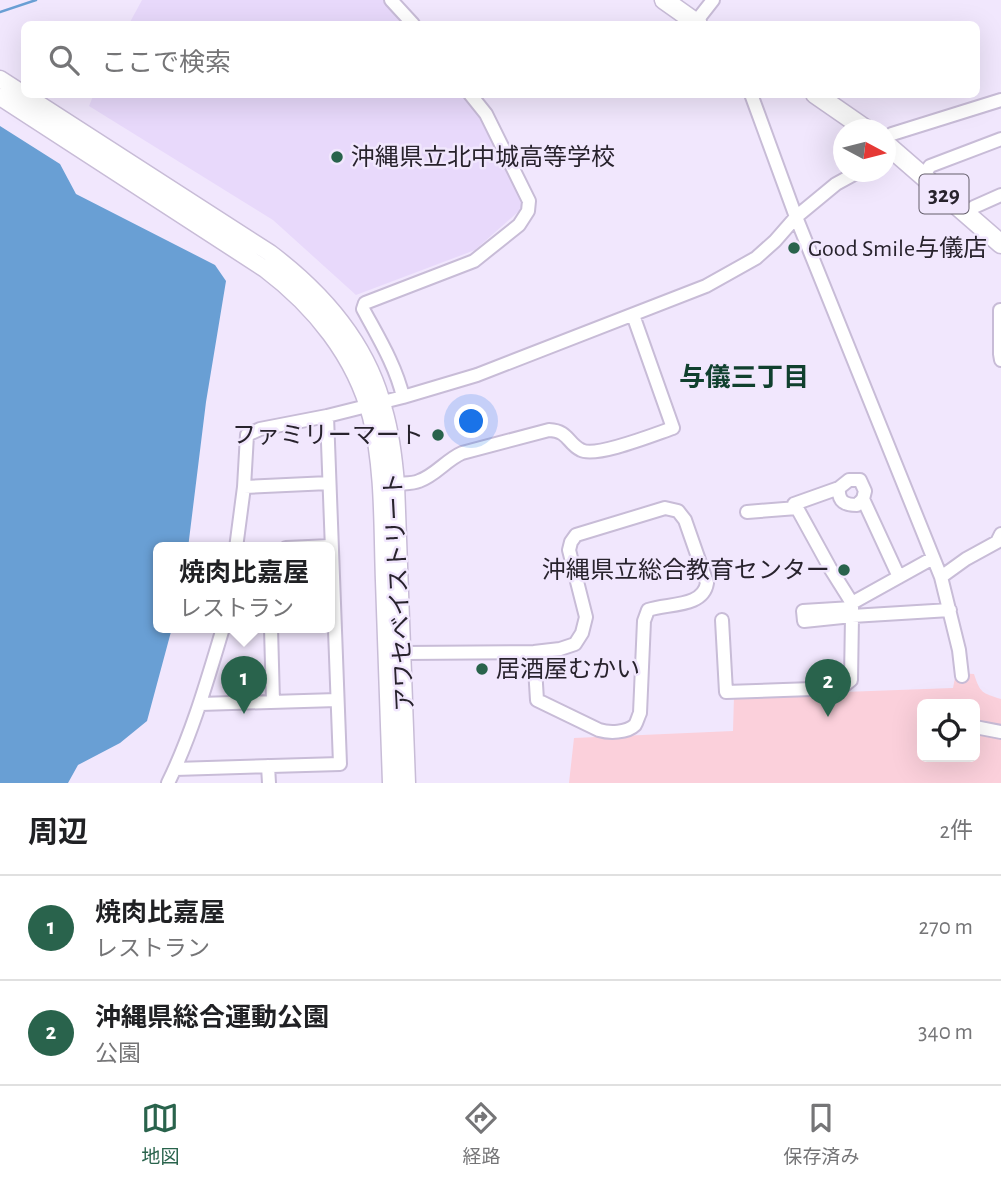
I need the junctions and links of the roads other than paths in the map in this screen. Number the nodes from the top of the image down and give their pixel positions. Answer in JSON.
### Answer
{"nodes":[{"id":1,"x":391,"y":0,"type":"edge"},
{"id":2,"x":664,"y":0,"type":"edge"},
{"id":3,"x":713,"y":0,"type":"edge"},
{"id":4,"x":410,"y":21,"type":"edge"},
{"id":5,"x":692,"y":21,"type":"edge"},
{"id":6,"x":698,"y":21,"type":"edge"},
{"id":7,"x":0,"y":79,"type":"edge"},
{"id":8,"x":21,"y":92,"type":"edge"},
{"id":9,"x":0,"y":97,"type":"edge"},
{"id":10,"x":30,"y":98,"type":"edge"},
{"id":11,"x":473,"y":98,"type":"edge"},
{"id":12,"x":752,"y":98,"type":"edge"},
{"id":13,"x":821,"y":98,"type":"edge"},
{"id":14,"x":1001,"y":100,"type":"edge"},
{"id":15,"x":851,"y":119,"type":"edge"},
{"id":16,"x":896,"y":133,"type":"edge"},
{"id":17,"x":1001,"y":139,"type":"edge"},
{"id":18,"x":896,"y":154,"type":"edge"},
{"id":19,"x":923,"y":176,"type":"junction"},
{"id":20,"x":840,"y":182,"type":"edge"},
{"id":21,"x":1001,"y":195,"type":"edge"},
{"id":22,"x":966,"y":214,"type":"junction"},
{"id":23,"x":796,"y":217,"type":"junction"},
{"id":24,"x":1001,"y":244,"type":"edge"},
{"id":25,"x":1000,"y":310,"type":"edge"},
{"id":26,"x":634,"y":315,"type":"junction"},
{"id":27,"x":1001,"y":360,"type":"edge"},
{"id":28,"x":402,"y":397,"type":"junction"},
{"id":29,"x":375,"y":404,"type":"junction"},
{"id":30,"x":327,"y":416,"type":"junction"},
{"id":31,"x":329,"y":483,"type":"junction"},
{"id":32,"x":396,"y":484,"type":"junction"},
{"id":33,"x":244,"y":487,"type":"junction"},
{"id":34,"x":839,"y":488,"type":"junction"},
{"id":35,"x":863,"y":499,"type":"junction"},
{"id":36,"x":797,"y":509,"type":"junction"},
{"id":37,"x":747,"y":512,"type":"dead end"},
{"id":38,"x":1001,"y":534,"type":"edge"},
{"id":39,"x":237,"y":542,"type":"edge"},
{"id":40,"x":331,"y":542,"type":"edge"},
{"id":41,"x":933,"y":558,"type":"junction"},
{"id":42,"x":899,"y":577,"type":"junction"},
{"id":43,"x":941,"y":578,"type":"junction"},
{"id":44,"x":852,"y":609,"type":"junction"},
{"id":45,"x":950,"y":610,"type":"junction"},
{"id":46,"x":723,"y":620,"type":"dead end"},
{"id":47,"x":221,"y":633,"type":"edge"},
{"id":48,"x":271,"y":633,"type":"edge"},
{"id":49,"x":333,"y":633,"type":"edge"},
{"id":50,"x":534,"y":652,"type":"junction"},
{"id":51,"x":403,"y":653,"type":"junction"},
{"id":52,"x":962,"y":676,"type":"dead end"},
{"id":53,"x":337,"y":700,"type":"junction"},
{"id":54,"x":274,"y":702,"type":"junction"},
{"id":55,"x":200,"y":704,"type":"junction"},
{"id":56,"x":980,"y":728,"type":"edge"},
{"id":57,"x":1001,"y":733,"type":"edge"},
{"id":58,"x":268,"y":766,"type":"junction"},
{"id":59,"x":175,"y":769,"type":"junction"},
{"id":60,"x":167,"y":783,"type":"edge"},
{"id":61,"x":269,"y":783,"type":"edge"},
{"id":62,"x":391,"y":783,"type":"edge"},
{"id":63,"x":407,"y":783,"type":"edge"}],
"edges":[{"from":1,"to":4,"type":"street"},
{"from":2,"to":5,"type":"highway"},
{"from":3,"to":6,"type":"street"},
{"from":7,"to":8,"type":"main road"},
{"from":9,"to":29,"type":"main road"},
{"from":10,"to":29,"type":"main road"},
{"from":11,"to":28,"type":"street"},
{"from":12,"to":23,"type":"street"},
{"from":13,"to":15,"type":"highway"},
{"from":14,"to":16,"type":"street"},
{"from":17,"to":19,"type":"street"},
{"from":18,"to":19,"type":"highway","number":"329"},
{"from":19,"to":22,"type":"highway","number":"329"},
{"from":20,"to":23,"type":"street"},
{"from":21,"to":22,"type":"street"},
{"from":22,"to":24,"type":"highway","number":"329"},
{"from":23,"to":26,"type":"street"},
{"from":23,"to":41,"type":"street"},
{"from":25,"to":27,"type":"street"},
{"from":26,"to":28,"type":"street"},
{"from":26,"to":32,"type":"street"},
{"from":28,"to":29,"type":"street"},
{"from":29,"to":30,"type":"street"},
{"from":29,"to":32,"type":"main road","name":"アワセベイストリート"},
{"from":29,"to":62,"type":"main road","name":"アワセベイストリート"},
{"from":30,"to":31,"type":"street"},
{"from":30,"to":33,"type":"street"},
{"from":31,"to":33,"type":"street"},
{"from":31,"to":40,"type":"street"},
{"from":32,"to":51,"type":"main road","name":"アワセベイストリート"},
{"from":33,"to":39,"type":"street"},
{"from":34,"to":35,"type":"street"},
{"from":34,"to":35,"type":"street"},
{"from":34,"to":36,"type":"street"},
{"from":35,"to":42,"type":"street"},
{"from":36,"to":37,"type":"street"},
{"from":36,"to":44,"type":"street"},
{"from":38,"to":43,"type":"street"},
{"from":41,"to":42,"type":"street"},
{"from":41,"to":43,"type":"street"},
{"from":42,"to":44,"type":"street"},
{"from":43,"to":45,"type":"street"},
{"from":44,"to":45,"type":"street"},
{"from":44,"to":46,"type":"street"},
{"from":45,"to":52,"type":"street"},
{"from":47,"to":55,"type":"street"},
{"from":48,"to":54,"type":"street"},
{"from":49,"to":53,"type":"street"},
{"from":50,"to":50,"type":"street"},
{"from":50,"to":51,"type":"street"},
{"from":51,"to":63,"type":"main road","name":"アワセベイストリート"},
{"from":53,"to":54,"type":"street"},
{"from":53,"to":58,"type":"street"},
{"from":54,"to":55,"type":"street"},
{"from":55,"to":59,"type":"street"},
{"from":56,"to":57,"type":"street"},
{"from":58,"to":59,"type":"street"},
{"from":58,"to":61,"type":"street"},
{"from":59,"to":60,"type":"street"}]}
